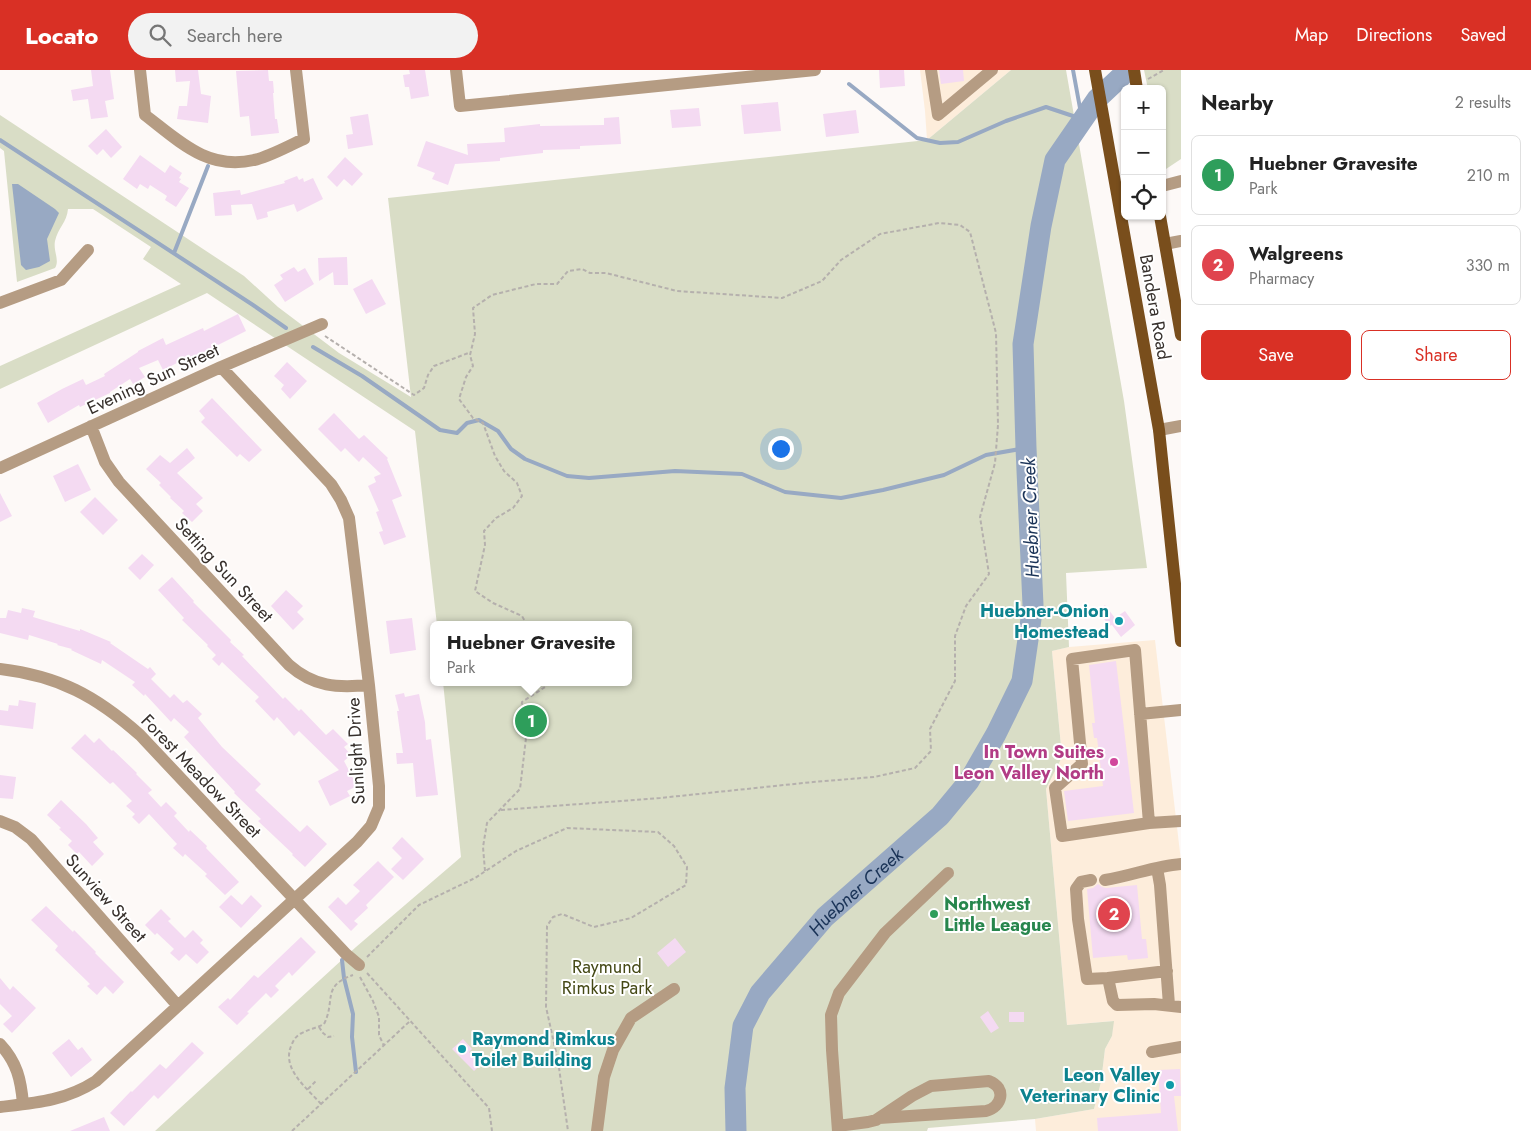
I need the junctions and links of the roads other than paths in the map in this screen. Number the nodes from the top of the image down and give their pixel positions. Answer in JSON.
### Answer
{"nodes":[{"id":1,"x":140,"y":70,"type":"edge"},
{"id":2,"x":296,"y":70,"type":"edge"},
{"id":3,"x":456,"y":70,"type":"edge"},
{"id":4,"x":815,"y":70,"type":"edge"},
{"id":5,"x":931,"y":70,"type":"edge"},
{"id":6,"x":992,"y":70,"type":"edge"},
{"id":7,"x":1095,"y":70,"type":"edge"},
{"id":8,"x":1134,"y":70,"type":"edge"},
{"id":9,"x":1136,"y":85,"type":"edge"},
{"id":10,"x":1181,"y":181,"type":"edge"},
{"id":11,"x":1166,"y":185,"type":"edge"},
{"id":12,"x":1161,"y":220,"type":"edge"},
{"id":13,"x":1181,"y":242,"type":"edge"},
{"id":14,"x":1165,"y":244,"type":"junction"},
{"id":15,"x":88,"y":250,"type":"dead end"},
{"id":16,"x":1178,"y":296,"type":"edge"},
{"id":17,"x":0,"y":303,"type":"edge"},
{"id":18,"x":317,"y":326,"type":"road end"},
{"id":19,"x":1180,"y":329,"type":"edge"},
{"id":20,"x":221,"y":367,"type":"junction"},
{"id":21,"x":91,"y":426,"type":"junction"},
{"id":22,"x":1181,"y":426,"type":"edge"},
{"id":23,"x":1159,"y":430,"type":"junction"},
{"id":24,"x":0,"y":468,"type":"edge"},
{"id":25,"x":1181,"y":641,"type":"edge"},
{"id":26,"x":0,"y":669,"type":"edge"},
{"id":27,"x":369,"y":685,"type":"junction"},
{"id":28,"x":1181,"y":710,"type":"edge"},
{"id":29,"x":1140,"y":714,"type":"junction"},
{"id":30,"x":0,"y":821,"type":"edge"},
{"id":31,"x":1181,"y":821,"type":"edge"},
{"id":32,"x":1148,"y":823,"type":"junction"},
{"id":33,"x":1181,"y":864,"type":"edge"},
{"id":34,"x":1157,"y":868,"type":"junction"},
{"id":35,"x":948,"y":873,"type":"dead end"},
{"id":36,"x":1091,"y":880,"type":"dead end"},
{"id":37,"x":1105,"y":880,"type":"dead end"},
{"id":38,"x":295,"y":900,"type":"junction"},
{"id":39,"x":359,"y":965,"type":"road end"},
{"id":40,"x":1167,"y":970,"type":"junction"},
{"id":41,"x":1108,"y":978,"type":"junction"},
{"id":42,"x":674,"y":990,"type":"dead end"},
{"id":43,"x":178,"y":1006,"type":"junction"},
{"id":44,"x":1175,"y":1006,"type":"edge"},
{"id":45,"x":0,"y":1044,"type":"edge"},
{"id":46,"x":1181,"y":1047,"type":"edge"},
{"id":47,"x":1152,"y":1052,"type":"dead end"},
{"id":48,"x":23,"y":1104,"type":"junction"},
{"id":49,"x":0,"y":1107,"type":"edge"},
{"id":50,"x":879,"y":1118,"type":"junction"},
{"id":51,"x":838,"y":1129,"type":"edge"},
{"id":52,"x":596,"y":1131,"type":"edge"}],
"edges":[{"from":1,"to":2,"type":"street"},
{"from":3,"to":4,"type":"street"},
{"from":5,"to":6,"type":"street"},
{"from":7,"to":23,"type":"main road","name":"Bandera Road"},
{"from":8,"to":9,"type":"main road"},
{"from":10,"to":11,"type":"street"},
{"from":12,"to":14,"type":"main road","name":"Bandera Road"},
{"from":13,"to":14,"type":"street"},
{"from":14,"to":16,"type":"main road","name":"Bandera Road"},
{"from":15,"to":17,"type":"street"},
{"from":16,"to":19,"type":"main road","name":"Bandera Road"},
{"from":18,"to":20,"type":"street","name":"Evening Sun Street"},
{"from":20,"to":21,"type":"street","name":"Evening Sun Street"},
{"from":20,"to":27,"type":"street","name":"Sunlight Drive"},
{"from":21,"to":24,"type":"street","name":"Evening Sun Street"},
{"from":21,"to":27,"type":"street","name":"Setting Sun Street"},
{"from":22,"to":23,"type":"street"},
{"from":23,"to":25,"type":"main road","name":"Bandera Road"},
{"from":26,"to":38,"type":"street","name":"Forest Meadow Street"},
{"from":27,"to":38,"type":"street","name":"Sunlight Drive"},
{"from":28,"to":29,"type":"street"},
{"from":29,"to":32,"type":"street"},
{"from":29,"to":32,"type":"street"},
{"from":30,"to":43,"type":"street","name":"Sunview Street"},
{"from":31,"to":32,"type":"street"},
{"from":33,"to":34,"type":"street"},
{"from":34,"to":37,"type":"street"},
{"from":34,"to":40,"type":"street"},
{"from":35,"to":51,"type":"street"},
{"from":36,"to":41,"type":"street"},
{"from":38,"to":39,"type":"street","name":"Forest Meadow Street"},
{"from":38,"to":43,"type":"street","name":"Sunlight Drive"},
{"from":40,"to":41,"type":"street"},
{"from":40,"to":44,"type":"street"},
{"from":41,"to":44,"type":"street"},
{"from":42,"to":52,"type":"street"},
{"from":43,"to":48,"type":"street","name":"Sunlight Drive"},
{"from":45,"to":48,"type":"street"},
{"from":46,"to":47,"type":"street"},
{"from":48,"to":49,"type":"street","name":"Sunlight Drive"},
{"from":50,"to":50,"type":"street"},
{"from":50,"to":51,"type":"street"}]}
